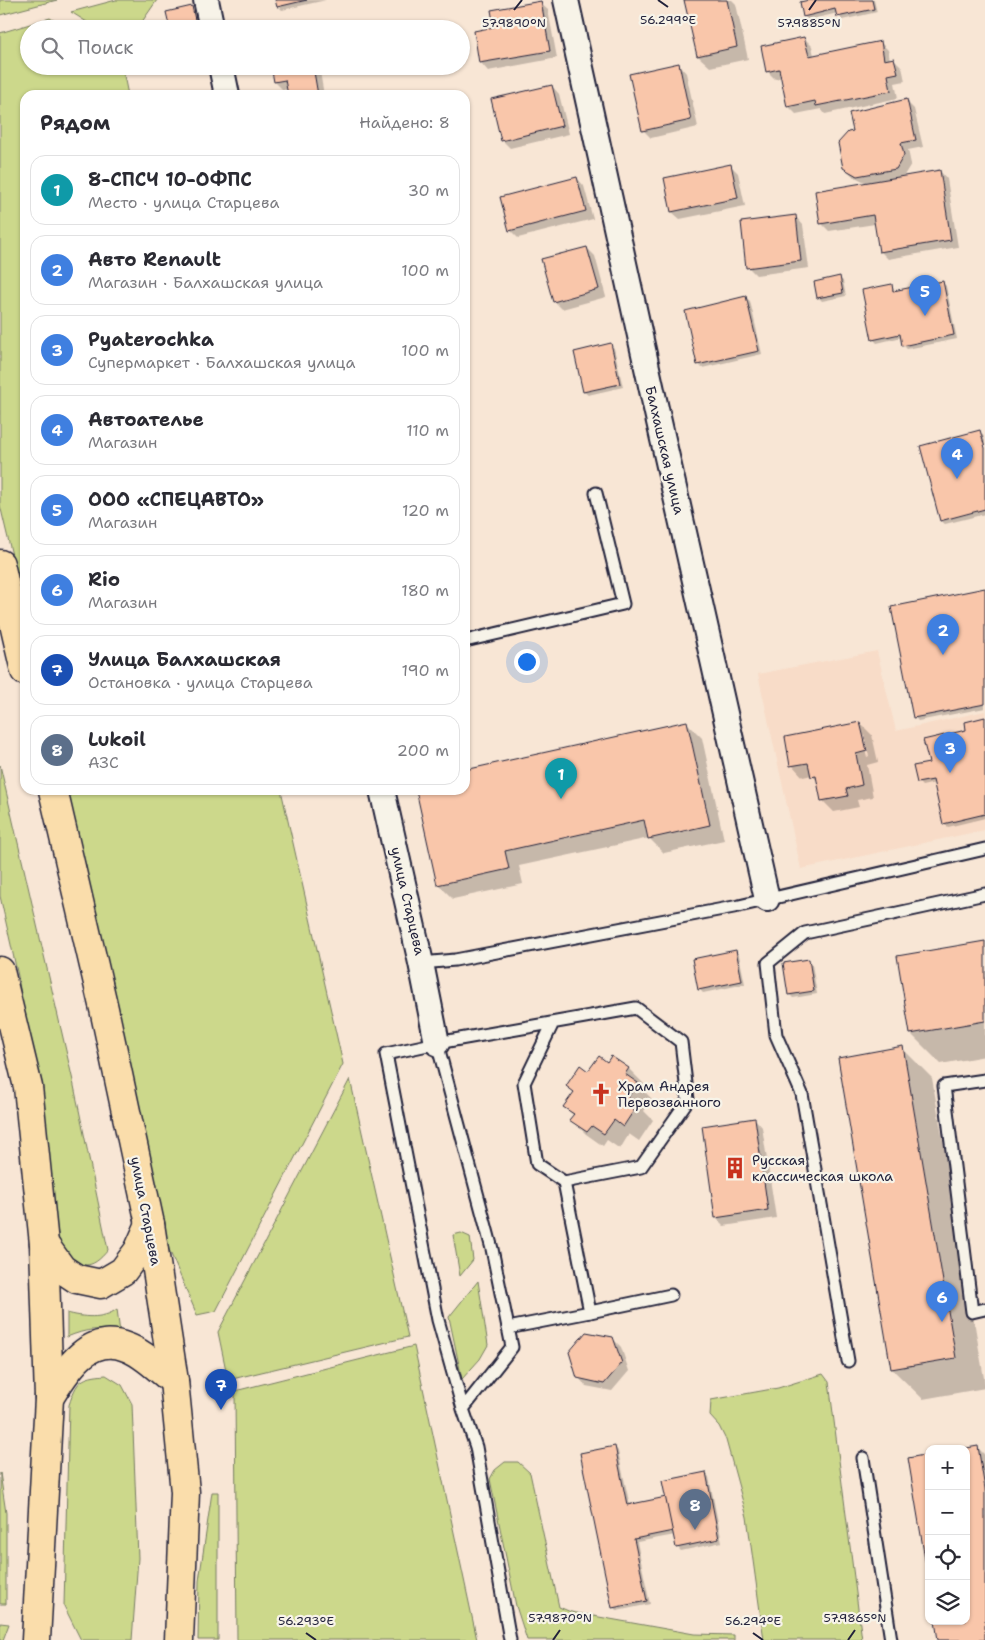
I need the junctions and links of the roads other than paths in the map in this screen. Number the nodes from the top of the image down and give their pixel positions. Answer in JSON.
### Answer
{"nodes":[{"id":1,"x":206,"y":0,"type":"edge"},
{"id":2,"x":566,"y":0,"type":"edge"},
{"id":3,"x":210,"y":20,"type":"edge"},
{"id":4,"x":223,"y":75,"type":"edge"},
{"id":5,"x":226,"y":90,"type":"edge"},
{"id":6,"x":596,"y":493,"type":"dead end"},
{"id":7,"x":0,"y":564,"type":"edge"},
{"id":8,"x":470,"y":640,"type":"edge"},
{"id":9,"x":20,"y":650,"type":"edge"},
{"id":10,"x":54,"y":795,"type":"edge"},
{"id":11,"x":383,"y":795,"type":"edge"},
{"id":12,"x":985,"y":849,"type":"edge"},
{"id":13,"x":985,"y":894,"type":"edge"},
{"id":14,"x":767,"y":899,"type":"junction"},
{"id":15,"x":421,"y":963,"type":"junction"},
{"id":16,"x":0,"y":971,"type":"edge"},
{"id":17,"x":553,"y":1022,"type":"junction"},
{"id":18,"x":438,"y":1042,"type":"junction"},
{"id":19,"x":985,"y":1080,"type":"edge"},
{"id":20,"x":564,"y":1182,"type":"junction"},
{"id":21,"x":150,"y":1224,"type":"junction"},
{"id":22,"x":44,"y":1244,"type":"junction"},
{"id":23,"x":671,"y":1295,"type":"dead end"},
{"id":24,"x":985,"y":1309,"type":"edge"},
{"id":25,"x":590,"y":1312,"type":"junction"},
{"id":26,"x":508,"y":1328,"type":"junction"},
{"id":27,"x":848,"y":1361,"type":"dead end"},
{"id":28,"x":174,"y":1381,"type":"junction"},
{"id":29,"x":49,"y":1398,"type":"junction"},
{"id":30,"x":463,"y":1409,"type":"junction"},
{"id":31,"x":863,"y":1458,"type":"dead end"},
{"id":32,"x":36,"y":1640,"type":"edge"},
{"id":33,"x":179,"y":1640,"type":"edge"},
{"id":34,"x":510,"y":1640,"type":"edge"},
{"id":35,"x":891,"y":1640,"type":"edge"}],
"edges":[{"from":1,"to":3,"type":"street"},
{"from":2,"to":14,"type":"street","name":"Балхашская улица"},
{"from":4,"to":5,"type":"street"},
{"from":6,"to":8,"type":"lane"},
{"from":7,"to":9,"type":"main road"},
{"from":10,"to":21,"type":"main road","name":"улица Старцева"},
{"from":11,"to":15,"type":"street","name":"улица Старцева"},
{"from":12,"to":14,"type":"lane"},
{"from":13,"to":27,"type":"lane"},
{"from":14,"to":15,"type":"lane"},
{"from":15,"to":18,"type":"street","name":"улица Старцева"},
{"from":16,"to":22,"type":"main road"},
{"from":17,"to":18,"type":"lane"},
{"from":17,"to":20,"type":"lane"},
{"from":17,"to":20,"type":"lane"},
{"from":18,"to":26,"type":"lane"},
{"from":18,"to":30,"type":"lane"},
{"from":19,"to":24,"type":"lane"},
{"from":20,"to":25,"type":"lane"},
{"from":21,"to":22,"type":"main road"},
{"from":21,"to":28,"type":"main road","name":"улица Старцева"},
{"from":22,"to":29,"type":"main road"},
{"from":23,"to":25,"type":"lane"},
{"from":25,"to":26,"type":"lane"},
{"from":26,"to":30,"type":"lane"},
{"from":28,"to":29,"type":"main road"},
{"from":28,"to":33,"type":"main road","name":"улица Старцева"},
{"from":29,"to":32,"type":"main road"},
{"from":30,"to":34,"type":"lane"},
{"from":31,"to":35,"type":"lane"}]}
